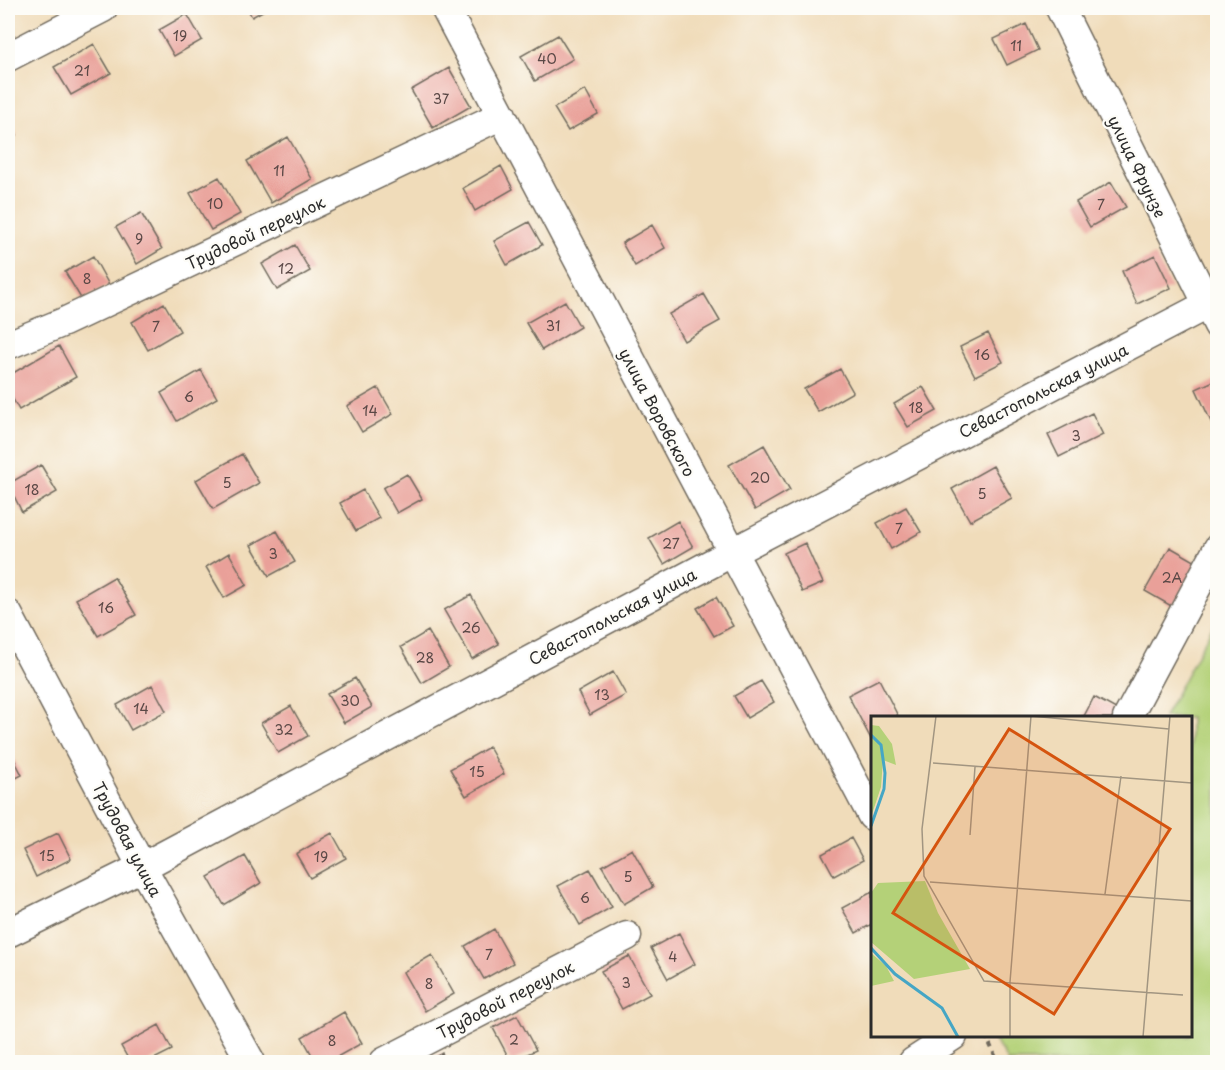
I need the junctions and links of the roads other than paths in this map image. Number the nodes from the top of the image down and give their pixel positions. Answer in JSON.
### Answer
{"nodes":[{"id":1,"x":103,"y":8,"type":"edge"},
{"id":2,"x":445,"y":8,"type":"edge"},
{"id":3,"x":1060,"y":8,"type":"edge"},
{"id":4,"x":8,"y":57,"type":"edge"},
{"id":5,"x":502,"y":115,"type":"junction"},
{"id":6,"x":1214,"y":310,"type":"edge"},
{"id":7,"x":8,"y":345,"type":"edge"},
{"id":8,"x":1218,"y":548,"type":"edge"},
{"id":9,"x":731,"y":553,"type":"junction"},
{"id":10,"x":8,"y":614,"type":"edge"},
{"id":11,"x":1127,"y":716,"type":"edge"},
{"id":12,"x":871,"y":812,"type":"edge"},
{"id":13,"x":142,"y":867,"type":"junction"},
{"id":14,"x":8,"y":933,"type":"edge"},
{"id":15,"x":627,"y":936,"type":"dead end"},
{"id":16,"x":950,"y":1037,"type":"edge"},
{"id":17,"x":251,"y":1062,"type":"edge"},
{"id":18,"x":384,"y":1062,"type":"edge"},
{"id":19,"x":913,"y":1062,"type":"edge"}],
"edges":[{"from":1,"to":4,"type":"street"},
{"from":2,"to":5,"type":"street","name":"улица Воровского"},
{"from":3,"to":6,"type":"street","name":"улица Фрунзе"},
{"from":5,"to":7,"type":"street","name":"Трудовой переулок"},
{"from":5,"to":9,"type":"street","name":"улица Воровского"},
{"from":6,"to":9,"type":"street","name":"Севастопольская улица"},
{"from":8,"to":11,"type":"street"},
{"from":9,"to":12,"type":"street","name":"улица Воровского"},
{"from":9,"to":13,"type":"street","name":"Севастопольская улица"},
{"from":10,"to":13,"type":"street","name":"Трудовая улица"},
{"from":13,"to":14,"type":"street","name":"Севастопольская улица"},
{"from":13,"to":17,"type":"street","name":"Трудовая улица"},
{"from":15,"to":18,"type":"street","name":"Трудовой переулок"},
{"from":16,"to":19,"type":"street"}]}
